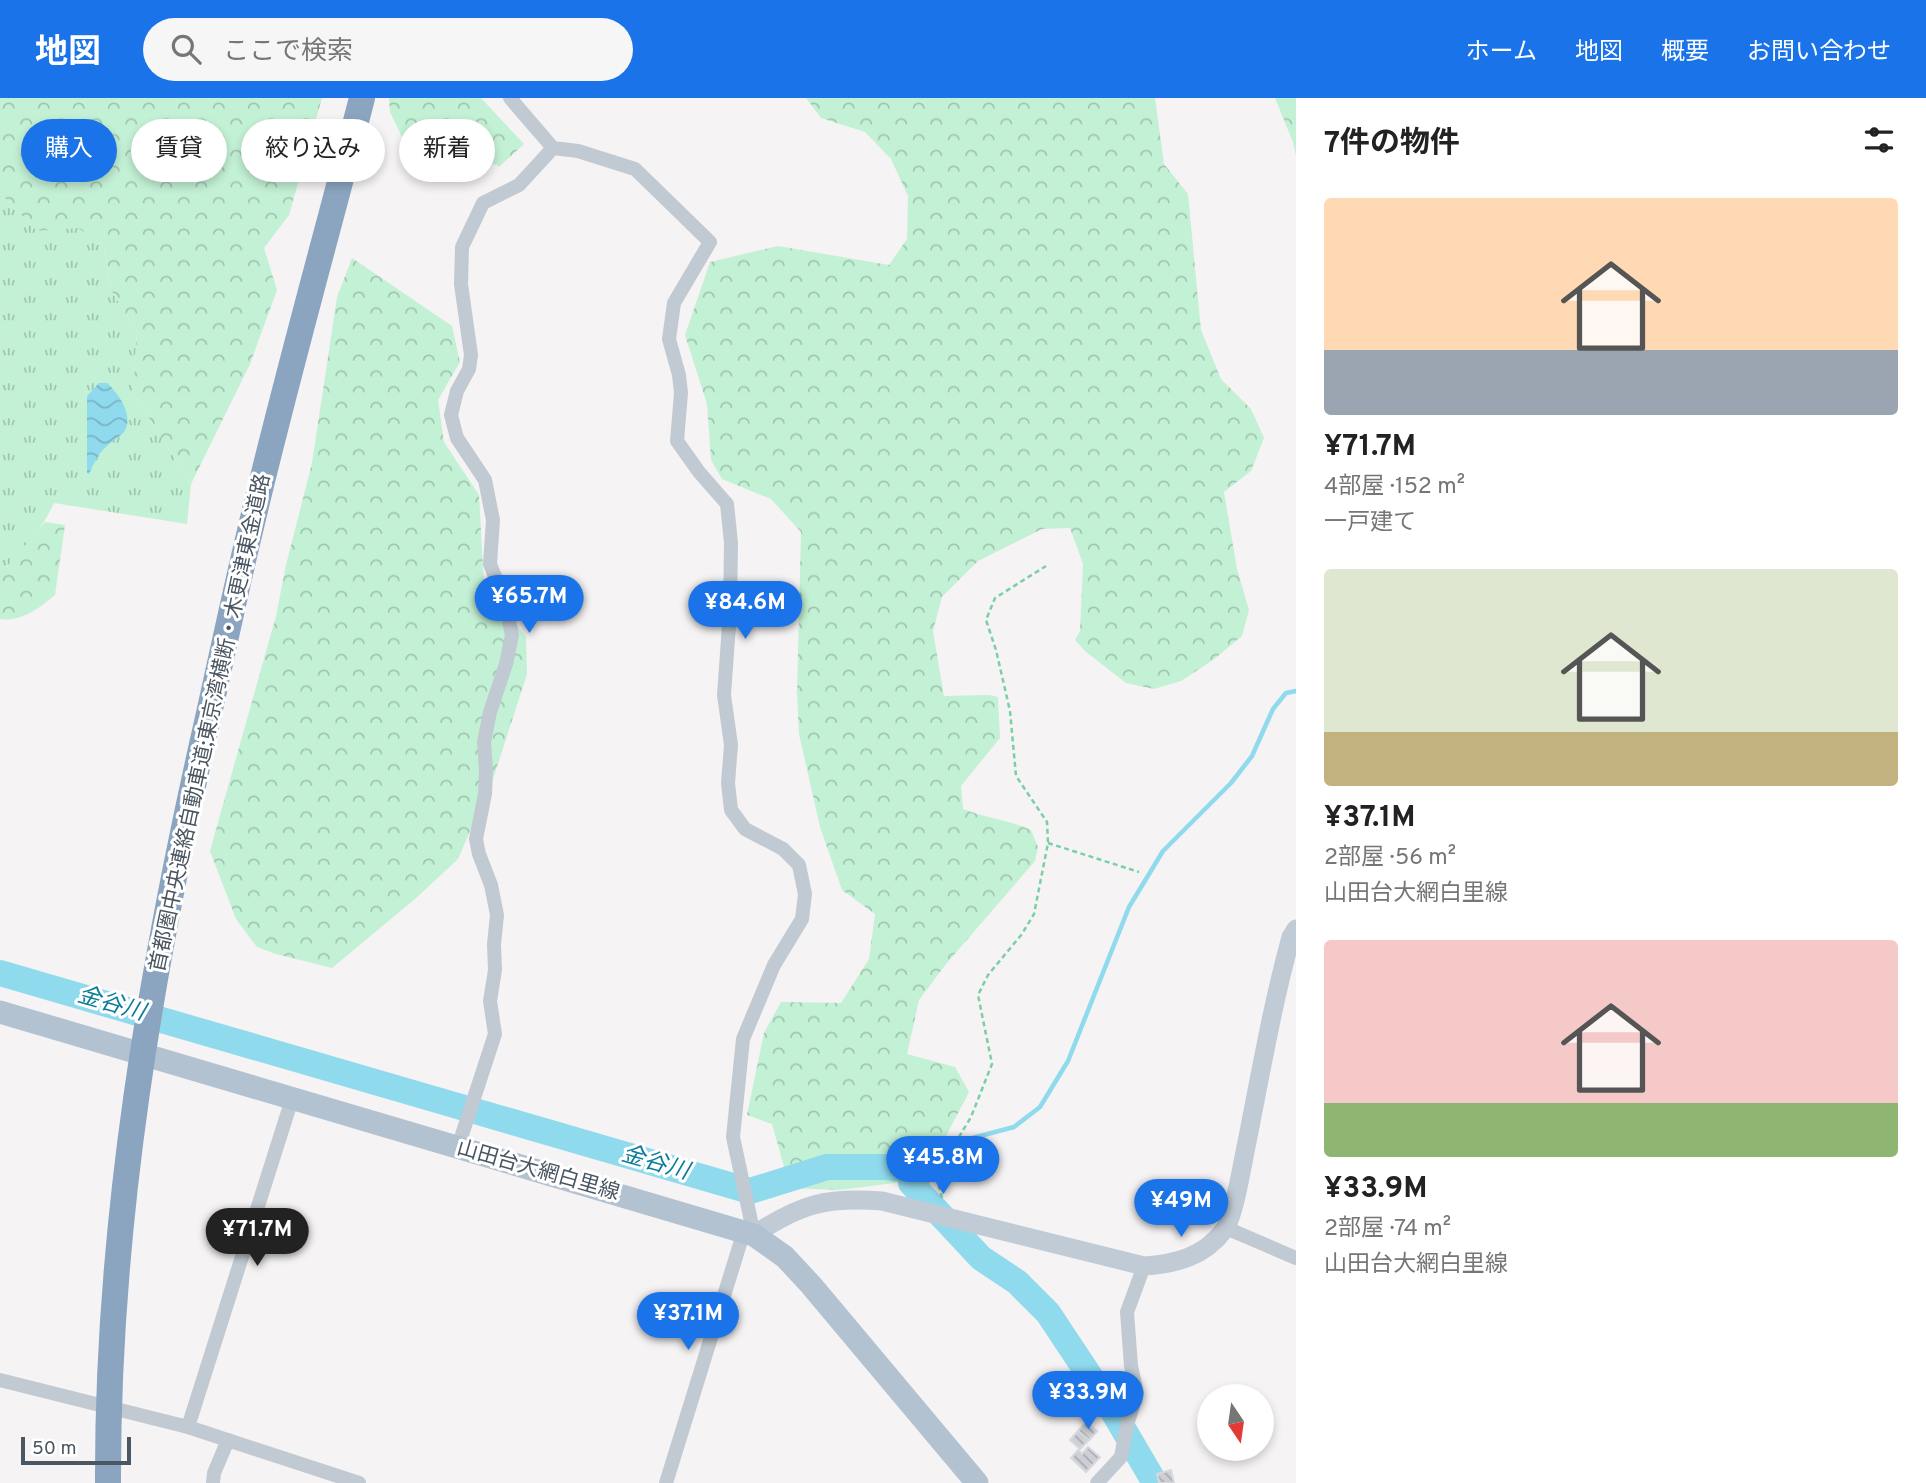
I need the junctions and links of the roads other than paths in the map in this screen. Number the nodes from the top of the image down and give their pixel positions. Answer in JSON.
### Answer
{"nodes":[{"id":1,"x":362,"y":98,"type":"edge"},
{"id":2,"x":510,"y":98,"type":"edge"},
{"id":3,"x":553,"y":148,"type":"junction"},
{"id":4,"x":1296,"y":929,"type":"edge"},
{"id":5,"x":0,"y":1012,"type":"edge"},
{"id":6,"x":292,"y":1099,"type":"junction"},
{"id":7,"x":458,"y":1147,"type":"junction"},
{"id":8,"x":1226,"y":1228,"type":"junction"},
{"id":9,"x":749,"y":1233,"type":"junction"},
{"id":10,"x":1296,"y":1258,"type":"edge"},
{"id":11,"x":1144,"y":1266,"type":"junction"},
{"id":12,"x":0,"y":1380,"type":"edge"},
{"id":13,"x":188,"y":1427,"type":"junction"},
{"id":14,"x":228,"y":1440,"type":"junction"},
{"id":15,"x":108,"y":1483,"type":"edge"},
{"id":16,"x":213,"y":1483,"type":"edge"},
{"id":17,"x":359,"y":1483,"type":"edge"},
{"id":18,"x":666,"y":1483,"type":"edge"},
{"id":19,"x":978,"y":1483,"type":"edge"},
{"id":20,"x":1097,"y":1483,"type":"edge"}],
"edges":[{"from":1,"to":15,"type":"highway","name":"首都圏中央連絡自動車道;東京湾横断・木更津東金道路"},
{"from":2,"to":3,"type":"street"},
{"from":3,"to":7,"type":"street"},
{"from":3,"to":9,"type":"street"},
{"from":4,"to":8,"type":"street"},
{"from":5,"to":6,"type":"main road","name":"山田台大網白里線"},
{"from":6,"to":7,"type":"main road","name":"山田台大網白里線"},
{"from":6,"to":13,"type":"street"},
{"from":7,"to":9,"type":"main road","name":"山田台大網白里線"},
{"from":8,"to":10,"type":"street"},
{"from":8,"to":11,"type":"street"},
{"from":9,"to":11,"type":"street"},
{"from":9,"to":18,"type":"street"},
{"from":9,"to":19,"type":"main road","name":"山田台大網白里線"},
{"from":11,"to":20,"type":"street"},
{"from":12,"to":13,"type":"street"},
{"from":13,"to":14,"type":"street"},
{"from":14,"to":16,"type":"street"},
{"from":14,"to":17,"type":"street"}]}
